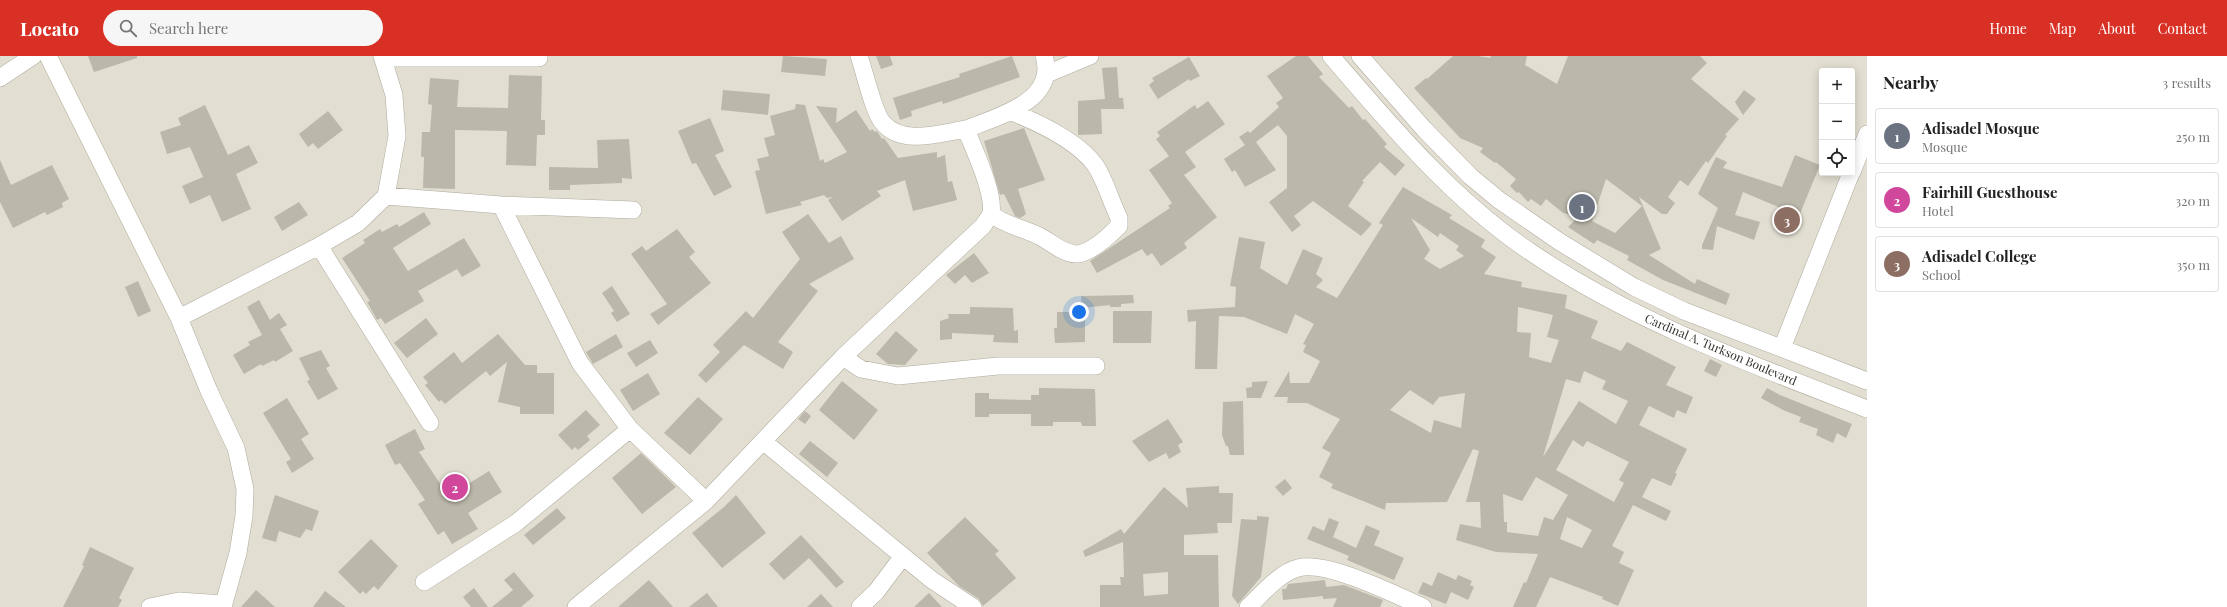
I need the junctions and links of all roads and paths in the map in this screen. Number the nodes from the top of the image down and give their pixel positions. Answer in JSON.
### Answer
{"nodes":[{"id":1,"x":33,"y":56,"type":"edge"},
{"id":2,"x":48,"y":56,"type":"edge"},
{"id":3,"x":859,"y":56,"type":"edge"},
{"id":4,"x":1044,"y":56,"type":"edge"},
{"id":5,"x":1090,"y":56,"type":"edge"},
{"id":6,"x":1331,"y":56,"type":"edge"},
{"id":7,"x":1360,"y":56,"type":"edge"},
{"id":8,"x":383,"y":57,"type":"edge"},
{"id":9,"x":539,"y":58,"type":"dead end"},
{"id":10,"x":1047,"y":74,"type":"junction"},
{"id":11,"x":0,"y":78,"type":"edge"},
{"id":12,"x":1012,"y":112,"type":"junction"},
{"id":13,"x":966,"y":129,"type":"junction"},
{"id":14,"x":1867,"y":134,"type":"edge"},
{"id":15,"x":1855,"y":164,"type":"edge"},
{"id":16,"x":1850,"y":176,"type":"edge"},
{"id":17,"x":386,"y":196,"type":"junction"},
{"id":18,"x":501,"y":205,"type":"junction"},
{"id":19,"x":633,"y":210,"type":"dead end"},
{"id":20,"x":991,"y":214,"type":"junction"},
{"id":21,"x":319,"y":246,"type":"junction"},
{"id":22,"x":179,"y":318,"type":"junction"},
{"id":23,"x":1782,"y":348,"type":"junction"},
{"id":24,"x":844,"y":357,"type":"junction"},
{"id":25,"x":1096,"y":366,"type":"dead end"},
{"id":26,"x":1867,"y":381,"type":"edge"},
{"id":27,"x":1867,"y":409,"type":"edge"},
{"id":28,"x":430,"y":423,"type":"dead end"},
{"id":29,"x":630,"y":429,"type":"junction"},
{"id":30,"x":764,"y":442,"type":"junction"},
{"id":31,"x":706,"y":501,"type":"junction"},
{"id":32,"x":903,"y":556,"type":"junction"},
{"id":33,"x":424,"y":582,"type":"dead end"},
{"id":34,"x":223,"y":606,"type":"edge"},
{"id":35,"x":150,"y":607,"type":"edge"},
{"id":36,"x":576,"y":607,"type":"edge"},
{"id":37,"x":860,"y":607,"type":"edge"},
{"id":38,"x":973,"y":607,"type":"edge"},
{"id":39,"x":1248,"y":607,"type":"edge"},
{"id":40,"x":1423,"y":607,"type":"edge"}],
"edges":[{"from":1,"to":11,"type":"street"},
{"from":2,"to":22,"type":"street"},
{"from":3,"to":13,"type":"street"},
{"from":4,"to":10,"type":"street"},
{"from":5,"to":10,"type":"street"},
{"from":6,"to":27,"type":"street","name":"Cardinal A. Turkson Boulevard"},
{"from":7,"to":23,"type":"street","name":"Cardinal A. Turkson Boulevard"},
{"from":8,"to":9,"type":"street"},
{"from":8,"to":17,"type":"street"},
{"from":10,"to":12,"type":"street"},
{"from":12,"to":13,"type":"street"},
{"from":12,"to":20,"type":"street"},
{"from":13,"to":20,"type":"street"},
{"from":14,"to":15,"type":"street"},
{"from":16,"to":23,"type":"street"},
{"from":17,"to":18,"type":"street"},
{"from":17,"to":21,"type":"street"},
{"from":18,"to":19,"type":"street"},
{"from":18,"to":29,"type":"street"},
{"from":20,"to":24,"type":"street"},
{"from":21,"to":22,"type":"street"},
{"from":21,"to":28,"type":"street"},
{"from":22,"to":34,"type":"street"},
{"from":23,"to":26,"type":"street","name":"Cardinal A. Turkson Boulevard"},
{"from":24,"to":25,"type":"street"},
{"from":24,"to":30,"type":"street"},
{"from":29,"to":31,"type":"street"},
{"from":29,"to":33,"type":"street"},
{"from":30,"to":31,"type":"street"},
{"from":30,"to":32,"type":"street"},
{"from":31,"to":36,"type":"street"},
{"from":32,"to":37,"type":"street"},
{"from":32,"to":38,"type":"street"},
{"from":34,"to":35,"type":"street"},
{"from":39,"to":40,"type":"street"}]}
